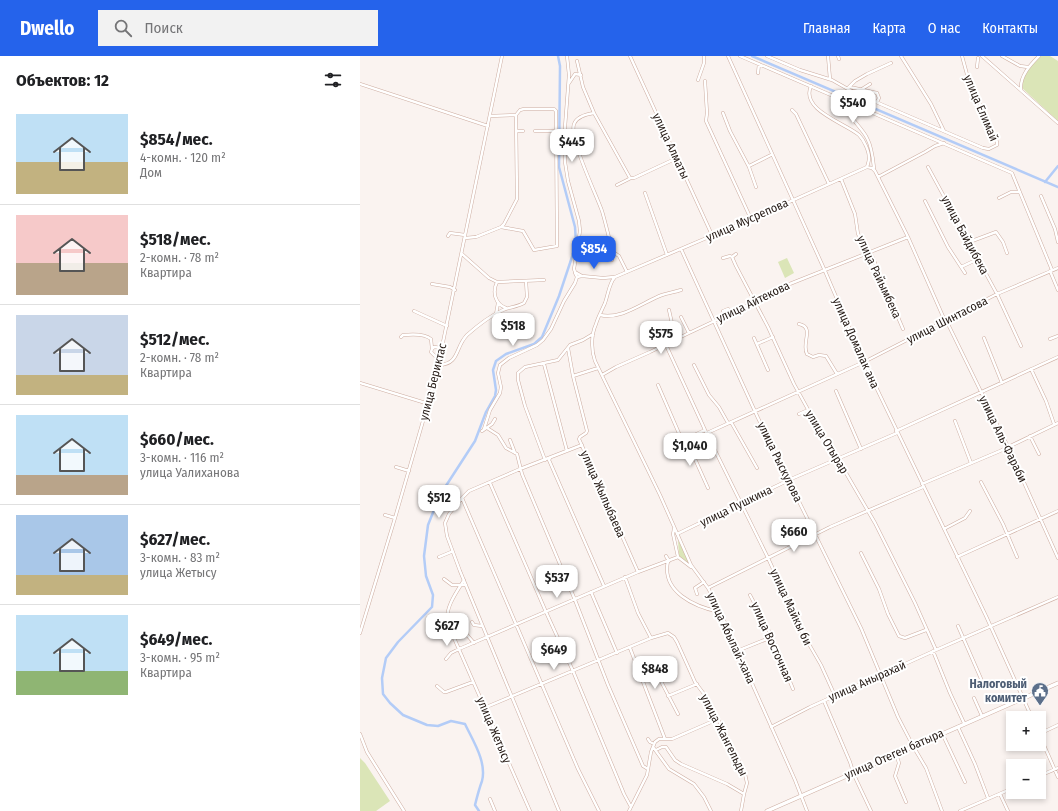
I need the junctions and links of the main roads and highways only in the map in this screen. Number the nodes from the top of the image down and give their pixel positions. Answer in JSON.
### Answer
{"nodes":[{"id":1,"x":1058,"y":683,"type":"edge"},
{"id":2,"x":766,"y":811,"type":"edge"}],
"edges":[{"from":1,"to":2,"type":"main road","name":"улица Отеген батыра"}]}
